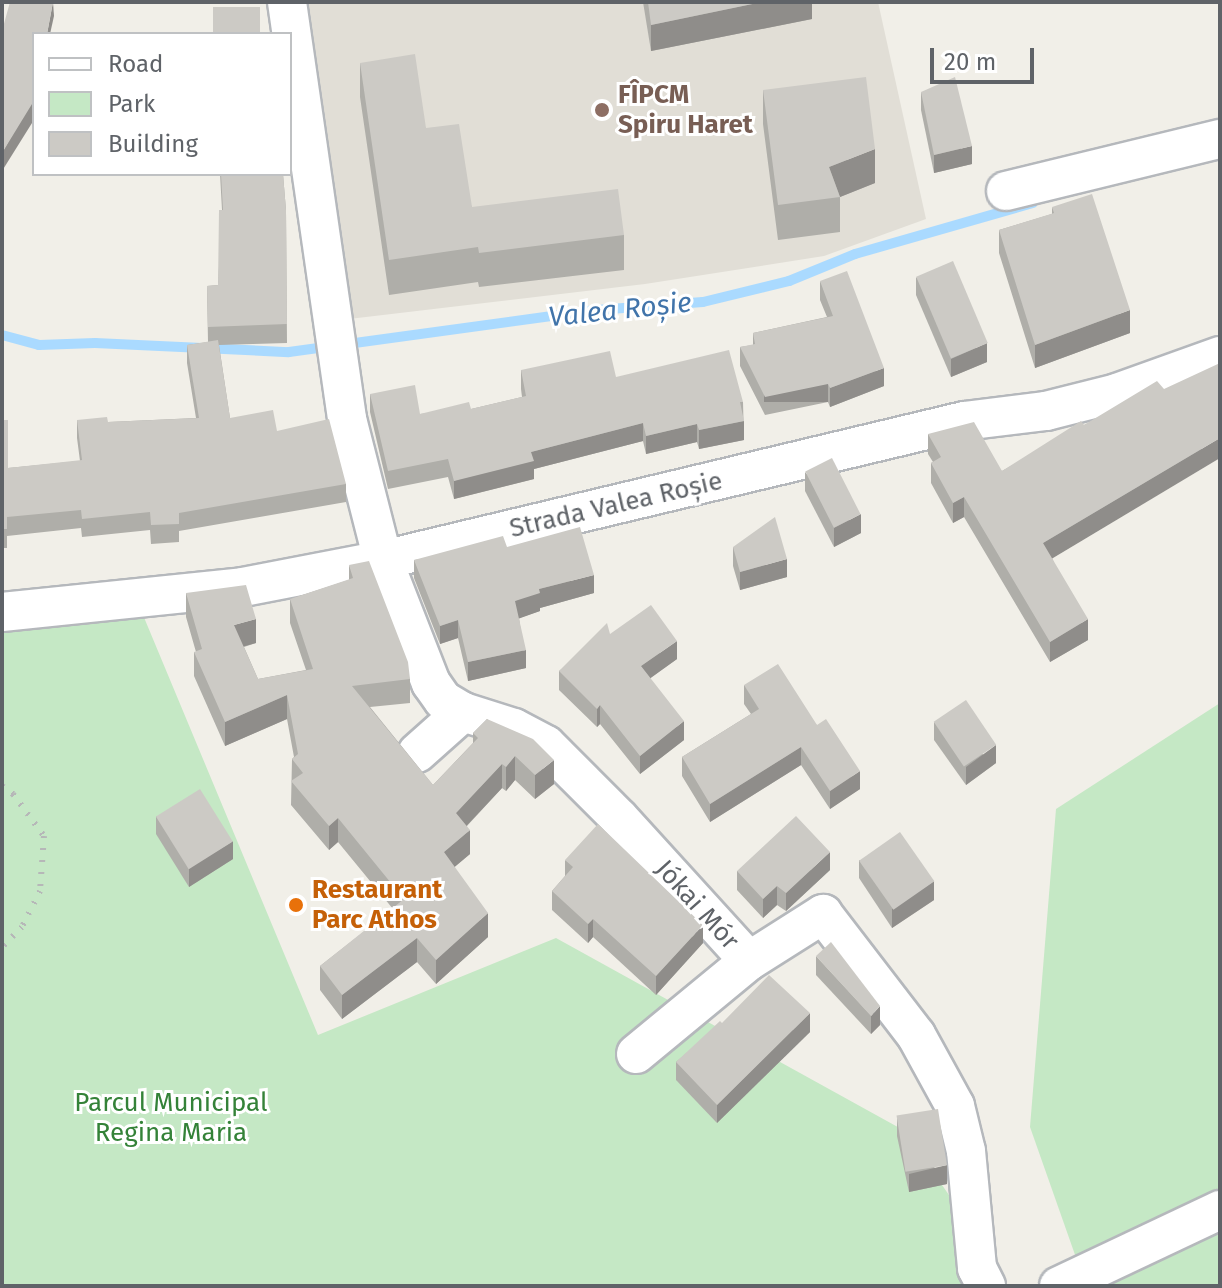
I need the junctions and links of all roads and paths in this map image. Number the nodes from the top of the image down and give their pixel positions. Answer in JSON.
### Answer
{"nodes":[{"id":1,"x":287,"y":2,"type":"edge"},
{"id":2,"x":291,"y":32,"type":"edge"},
{"id":3,"x":292,"y":37,"type":"edge"},
{"id":4,"x":1220,"y":139,"type":"edge"},
{"id":5,"x":1006,"y":191,"type":"dead end"},
{"id":6,"x":1220,"y":356,"type":"edge"},
{"id":7,"x":383,"y":560,"type":"junction"},
{"id":8,"x":2,"y":612,"type":"edge"},
{"id":9,"x":463,"y":712,"type":"junction"},
{"id":10,"x":417,"y":753,"type":"dead end"},
{"id":11,"x":749,"y":961,"type":"junction"},
{"id":12,"x":636,"y":1054,"type":"dead end"},
{"id":13,"x":1220,"y":1210,"type":"edge"},
{"id":14,"x":986,"y":1286,"type":"edge"},
{"id":15,"x":1059,"y":1286,"type":"edge"}],
"edges":[{"from":1,"to":2,"type":"street","name":"Jókai Mór"},
{"from":3,"to":7,"type":"street","name":"Jókai Mór"},
{"from":4,"to":5,"type":"street"},
{"from":6,"to":7,"type":"street","name":"Strada Valea Roșie"},
{"from":7,"to":8,"type":"street","name":"Strada Valea Roșie"},
{"from":7,"to":9,"type":"street","name":"Jókai Mór"},
{"from":9,"to":10,"type":"street"},
{"from":9,"to":11,"type":"street","name":"Jókai Mór"},
{"from":11,"to":12,"type":"street"},
{"from":11,"to":14,"type":"street","name":"Jókai Mór"},
{"from":13,"to":15,"type":"street"}]}
